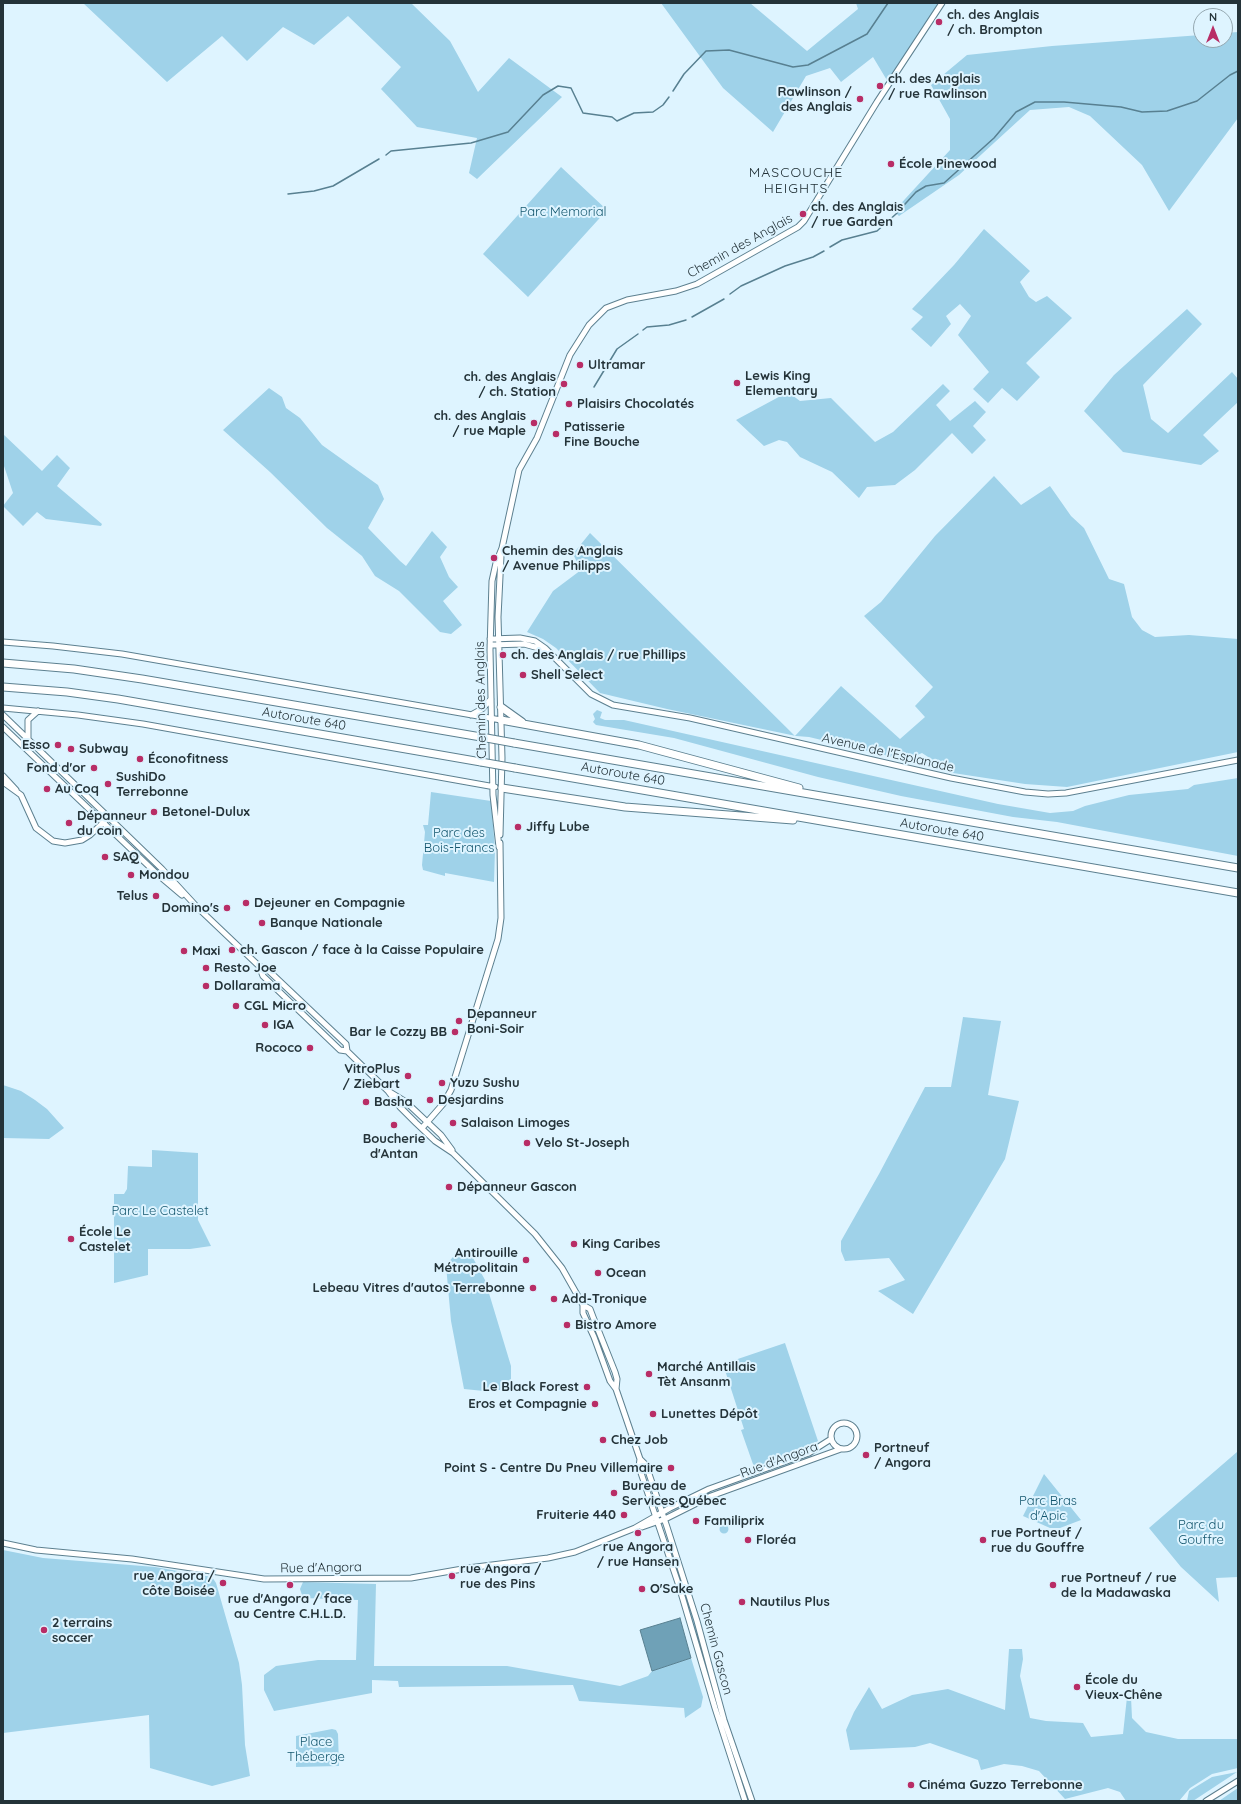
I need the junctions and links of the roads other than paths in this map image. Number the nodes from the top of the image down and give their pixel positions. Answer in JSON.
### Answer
{"nodes":[{"id":1,"x":942,"y":3,"type":"edge"},
{"id":2,"x":500,"y":555,"type":"junction"},
{"id":3,"x":490,"y":639,"type":"junction"},
{"id":4,"x":499,"y":639,"type":"junction"},
{"id":5,"x":3,"y":642,"type":"edge"},
{"id":6,"x":490,"y":645,"type":"junction"},
{"id":7,"x":499,"y":645,"type":"junction"},
{"id":8,"x":551,"y":655,"type":"junction"},
{"id":9,"x":3,"y":663,"type":"edge"},
{"id":10,"x":3,"y":687,"type":"edge"},
{"id":11,"x":491,"y":699,"type":"junction"},
{"id":12,"x":501,"y":707,"type":"junction"},
{"id":13,"x":3,"y":708,"type":"edge"},
{"id":14,"x":38,"y":711,"type":"junction"},
{"id":15,"x":471,"y":714,"type":"junction"},
{"id":16,"x":3,"y":715,"type":"edge"},
{"id":17,"x":492,"y":718,"type":"junction"},
{"id":18,"x":501,"y":720,"type":"junction"},
{"id":19,"x":524,"y":724,"type":"junction"},
{"id":20,"x":3,"y":727,"type":"edge"},
{"id":21,"x":28,"y":739,"type":"junction"},
{"id":22,"x":1238,"y":760,"type":"edge"},
{"id":23,"x":3,"y":776,"type":"edge"},
{"id":24,"x":3,"y":782,"type":"edge"},
{"id":25,"x":493,"y":787,"type":"junction"},
{"id":26,"x":502,"y":788,"type":"junction"},
{"id":27,"x":20,"y":795,"type":"junction"},
{"id":28,"x":830,"y":798,"type":"junction"},
{"id":29,"x":109,"y":817,"type":"junction"},
{"id":30,"x":104,"y":823,"type":"junction"},
{"id":31,"x":835,"y":823,"type":"junction"},
{"id":32,"x":499,"y":847,"type":"junction"},
{"id":33,"x":1238,"y":868,"type":"edge"},
{"id":34,"x":1238,"y":893,"type":"edge"},
{"id":35,"x":197,"y":907,"type":"junction"},
{"id":36,"x":388,"y":1090,"type":"junction"},
{"id":37,"x":427,"y":1122,"type":"junction"},
{"id":38,"x":422,"y":1128,"type":"junction"},
{"id":39,"x":453,"y":1153,"type":"junction"},
{"id":40,"x":831,"y":1439,"type":"junction"},
{"id":41,"x":841,"y":1449,"type":"junction"},
{"id":42,"x":640,"y":1459,"type":"junction"},
{"id":43,"x":662,"y":1512,"type":"junction"},
{"id":44,"x":657,"y":1519,"type":"junction"},
{"id":45,"x":665,"y":1519,"type":"junction"},
{"id":46,"x":3,"y":1543,"type":"edge"},
{"id":47,"x":1238,"y":1780,"type":"edge"},
{"id":48,"x":745,"y":1801,"type":"edge"},
{"id":49,"x":752,"y":1801,"type":"edge"},
{"id":50,"x":1206,"y":1801,"type":"edge"}],
"edges":[{"from":1,"to":2,"type":"street","name":"Chemin des Anglais"},
{"from":2,"to":3,"type":"street","name":"Chemin des Anglais"},
{"from":2,"to":4,"type":"street","name":"Chemin des Anglais"},
{"from":3,"to":4,"type":"street","name":"Avenue de l'Esplanade"},
{"from":3,"to":6,"type":"street","name":"Chemin des Anglais"},
{"from":4,"to":7,"type":"street","name":"Chemin des Anglais"},
{"from":4,"to":8,"type":"street","name":"Avenue de l'Esplanade"},
{"from":5,"to":15,"type":"street"},
{"from":6,"to":7,"type":"street","name":"Avenue de l'Esplanade"},
{"from":6,"to":11,"type":"street","name":"Chemin des Anglais"},
{"from":7,"to":8,"type":"street","name":"Avenue de l'Esplanade"},
{"from":7,"to":12,"type":"street","name":"Chemin des Anglais"},
{"from":8,"to":22,"type":"street","name":"Avenue de l'Esplanade"},
{"from":9,"to":28,"type":"highway","name":"Autoroute 640","bridge":true},
{"from":10,"to":31,"type":"highway","name":"Autoroute 640","bridge":true},
{"from":11,"to":15,"type":"street"},
{"from":11,"to":17,"type":"street","name":"Chemin des Anglais"},
{"from":12,"to":18,"type":"street","name":"Chemin des Anglais"},
{"from":12,"to":19,"type":"highway"},
{"from":13,"to":14,"type":"street"},
{"from":14,"to":21,"type":"street"},
{"from":14,"to":25,"type":"street"},
{"from":15,"to":17,"type":"street"},
{"from":16,"to":21,"type":"street","name":"Chemin Gascon"},
{"from":17,"to":18,"type":"street"},
{"from":17,"to":25,"type":"street","name":"Chemin des Anglais"},
{"from":18,"to":19,"type":"highway"},
{"from":18,"to":26,"type":"street","name":"Chemin des Anglais"},
{"from":19,"to":28,"type":"highway"},
{"from":20,"to":30,"type":"street","name":"Chemin Gascon"},
{"from":21,"to":29,"type":"street","name":"Chemin Gascon"},
{"from":23,"to":27,"type":"street"},
{"from":24,"to":27,"type":"street"},
{"from":25,"to":26,"type":"street"},
{"from":25,"to":32,"type":"street","name":"Chemin des Anglais"},
{"from":26,"to":31,"type":"highway"},
{"from":26,"to":32,"type":"street","name":"Chemin des Anglais"},
{"from":27,"to":30,"type":"street"},
{"from":28,"to":33,"type":"highway","name":"Autoroute 640"},
{"from":29,"to":30,"type":"street"},
{"from":29,"to":35,"type":"street","name":"Chemin Gascon"},
{"from":30,"to":35,"type":"street","name":"Chemin Gascon"},
{"from":31,"to":34,"type":"highway","name":"Autoroute 640"},
{"from":32,"to":37,"type":"street","name":"Chemin des Anglais"},
{"from":35,"to":36,"type":"street","name":"Chemin Gascon"},
{"from":36,"to":37,"type":"street","name":"Chemin Gascon"},
{"from":36,"to":38,"type":"street","name":"Chemin Gascon"},
{"from":37,"to":38,"type":"street","name":"Chemin des Anglais"},
{"from":37,"to":39,"type":"street","name":"Chemin Gascon"},
{"from":38,"to":39,"type":"street","name":"Chemin Gascon"},
{"from":39,"to":42,"type":"street","name":"Chemin Gascon"},
{"from":40,"to":41,"type":"street"},
{"from":40,"to":41,"type":"street"},
{"from":40,"to":43,"type":"street","name":"Rue d'Angora"},
{"from":41,"to":45,"type":"street","name":"Rue d'Angora"},
{"from":42,"to":43,"type":"street","name":"Chemin Gascon"},
{"from":42,"to":44,"type":"street","name":"Chemin Gascon"},
{"from":43,"to":44,"type":"street","name":"Rue d'Angora"},
{"from":43,"to":45,"type":"street","name":"Chemin Gascon"},
{"from":44,"to":45,"type":"street","name":"Rue d'Angora"},
{"from":44,"to":46,"type":"street","name":"Rue d'Angora"},
{"from":44,"to":48,"type":"street","name":"Chemin Gascon"},
{"from":45,"to":49,"type":"street","name":"Chemin Gascon"},
{"from":47,"to":50,"type":"street"}]}
